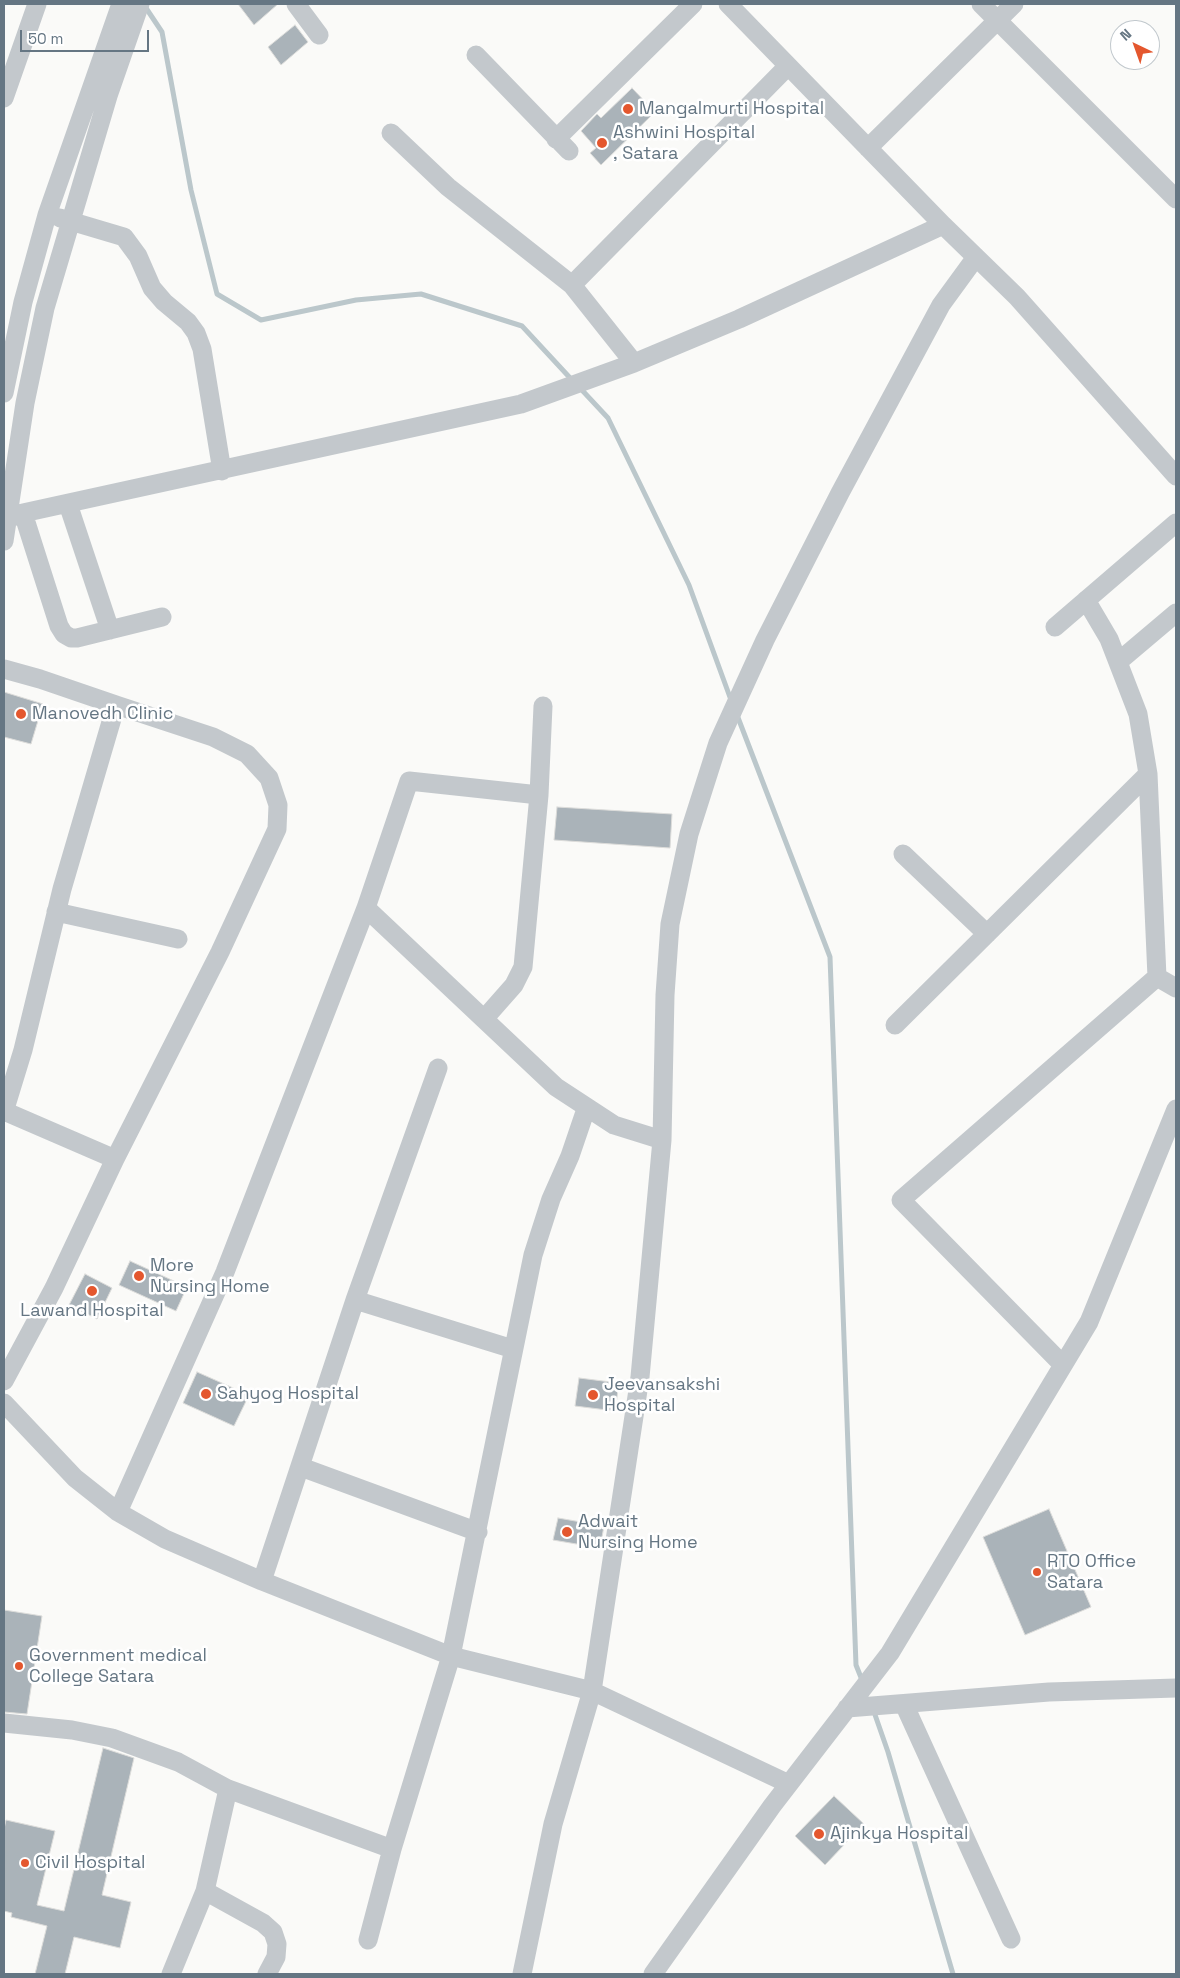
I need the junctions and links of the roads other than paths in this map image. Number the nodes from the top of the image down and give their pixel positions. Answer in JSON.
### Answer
{"nodes":[{"id":1,"x":38,"y":4,"type":"edge"},
{"id":2,"x":121,"y":4,"type":"edge"},
{"id":3,"x":140,"y":4,"type":"edge"},
{"id":4,"x":296,"y":4,"type":"edge"},
{"id":5,"x":693,"y":4,"type":"edge"},
{"id":6,"x":728,"y":4,"type":"edge"},
{"id":7,"x":981,"y":4,"type":"edge"},
{"id":8,"x":1014,"y":4,"type":"edge"},
{"id":9,"x":998,"y":21,"type":"junction"},
{"id":10,"x":319,"y":35,"type":"dead end"},
{"id":11,"x":476,"y":55,"type":"dead end"},
{"id":12,"x":788,"y":66,"type":"junction"},
{"id":13,"x":4,"y":98,"type":"edge"},
{"id":14,"x":391,"y":133,"type":"dead end"},
{"id":15,"x":868,"y":148,"type":"junction"},
{"id":16,"x":1176,"y":199,"type":"edge"},
{"id":17,"x":47,"y":215,"type":"junction"},
{"id":18,"x":71,"y":220,"type":"junction"},
{"id":19,"x":943,"y":225,"type":"junction"},
{"id":20,"x":976,"y":257,"type":"junction"},
{"id":21,"x":572,"y":285,"type":"junction"},
{"id":22,"x":634,"y":363,"type":"junction"},
{"id":23,"x":4,"y":393,"type":"edge"},
{"id":24,"x":222,"y":470,"type":"junction"},
{"id":25,"x":1176,"y":476,"type":"edge"},
{"id":26,"x":68,"y":504,"type":"junction"},
{"id":27,"x":12,"y":517,"type":"edge"},
{"id":28,"x":1176,"y":523,"type":"edge"},
{"id":29,"x":4,"y":541,"type":"edge"},
{"id":30,"x":1086,"y":600,"type":"junction"},
{"id":31,"x":1176,"y":613,"type":"edge"},
{"id":32,"x":162,"y":617,"type":"dead end"},
{"id":33,"x":1055,"y":627,"type":"dead end"},
{"id":34,"x":110,"y":630,"type":"junction"},
{"id":35,"x":1118,"y":662,"type":"junction"},
{"id":36,"x":4,"y":669,"type":"edge"},
{"id":37,"x":116,"y":704,"type":"junction"},
{"id":38,"x":543,"y":706,"type":"dead end"},
{"id":39,"x":1148,"y":774,"type":"junction"},
{"id":40,"x":539,"y":795,"type":"junction"},
{"id":41,"x":903,"y":854,"type":"dead end"},
{"id":42,"x":366,"y":908,"type":"junction"},
{"id":43,"x":56,"y":912,"type":"junction"},
{"id":44,"x":987,"y":934,"type":"junction"},
{"id":45,"x":178,"y":939,"type":"dead end"},
{"id":46,"x":1157,"y":977,"type":"junction"},
{"id":47,"x":1176,"y":988,"type":"edge"},
{"id":48,"x":484,"y":1019,"type":"junction"},
{"id":49,"x":895,"y":1025,"type":"dead end"},
{"id":50,"x":438,"y":1068,"type":"dead end"},
{"id":51,"x":586,"y":1109,"type":"junction"},
{"id":52,"x":1176,"y":1109,"type":"edge"},
{"id":53,"x":4,"y":1112,"type":"edge"},
{"id":54,"x":662,"y":1140,"type":"junction"},
{"id":55,"x":116,"y":1159,"type":"junction"},
{"id":56,"x":355,"y":1300,"type":"junction"},
{"id":57,"x":513,"y":1349,"type":"junction"},
{"id":58,"x":1063,"y":1365,"type":"junction"},
{"id":59,"x":4,"y":1381,"type":"edge"},
{"id":60,"x":4,"y":1403,"type":"edge"},
{"id":61,"x":301,"y":1466,"type":"junction"},
{"id":62,"x":118,"y":1512,"type":"junction"},
{"id":63,"x":478,"y":1532,"type":"junction"},
{"id":64,"x":262,"y":1581,"type":"junction"},
{"id":65,"x":452,"y":1656,"type":"junction"},
{"id":66,"x":1176,"y":1688,"type":"edge"},
{"id":67,"x":592,"y":1691,"type":"junction"},
{"id":68,"x":904,"y":1704,"type":"junction"},
{"id":69,"x":847,"y":1708,"type":"junction"},
{"id":70,"x":4,"y":1722,"type":"edge"},
{"id":71,"x":789,"y":1784,"type":"junction"},
{"id":72,"x":228,"y":1789,"type":"junction"},
{"id":73,"x":392,"y":1849,"type":"junction"},
{"id":74,"x":205,"y":1891,"type":"junction"},
{"id":75,"x":1012,"y":1939,"type":"dead end"},
{"id":76,"x":368,"y":1940,"type":"dead end"},
{"id":77,"x":171,"y":1974,"type":"edge"},
{"id":78,"x":267,"y":1974,"type":"edge"},
{"id":79,"x":522,"y":1974,"type":"edge"},
{"id":80,"x":653,"y":1974,"type":"edge"}],
"edges":[{"from":1,"to":13,"type":"street"},
{"from":2,"to":17,"type":"street"},
{"from":3,"to":18,"type":"street"},
{"from":4,"to":10,"type":"street"},
{"from":5,"to":11,"type":"street"},
{"from":6,"to":12,"type":"street"},
{"from":7,"to":9,"type":"street"},
{"from":8,"to":9,"type":"street"},
{"from":9,"to":15,"type":"street"},
{"from":9,"to":16,"type":"street"},
{"from":12,"to":15,"type":"street"},
{"from":12,"to":21,"type":"street"},
{"from":14,"to":21,"type":"street"},
{"from":15,"to":19,"type":"street"},
{"from":17,"to":18,"type":"street"},
{"from":17,"to":23,"type":"street"},
{"from":18,"to":24,"type":"street"},
{"from":18,"to":27,"type":"street"},
{"from":19,"to":20,"type":"street"},
{"from":19,"to":22,"type":"street"},
{"from":20,"to":25,"type":"street"},
{"from":20,"to":54,"type":"street"},
{"from":21,"to":22,"type":"street"},
{"from":22,"to":24,"type":"street"},
{"from":24,"to":26,"type":"street"},
{"from":26,"to":27,"type":"street"},
{"from":26,"to":34,"type":"street"},
{"from":27,"to":29,"type":"street"},
{"from":27,"to":34,"type":"street"},
{"from":28,"to":30,"type":"street"},
{"from":30,"to":33,"type":"street"},
{"from":30,"to":35,"type":"street"},
{"from":31,"to":35,"type":"street"},
{"from":32,"to":34,"type":"street"},
{"from":35,"to":39,"type":"street"},
{"from":36,"to":37,"type":"street"},
{"from":37,"to":43,"type":"street"},
{"from":37,"to":55,"type":"street"},
{"from":38,"to":40,"type":"street"},
{"from":39,"to":44,"type":"street"},
{"from":39,"to":46,"type":"street"},
{"from":40,"to":42,"type":"street"},
{"from":40,"to":48,"type":"street"},
{"from":41,"to":44,"type":"street"},
{"from":42,"to":48,"type":"street"},
{"from":42,"to":62,"type":"street"},
{"from":43,"to":45,"type":"street"},
{"from":43,"to":53,"type":"street"},
{"from":44,"to":49,"type":"street"},
{"from":46,"to":47,"type":"street"},
{"from":46,"to":58,"type":"street"},
{"from":48,"to":51,"type":"street"},
{"from":50,"to":56,"type":"street"},
{"from":51,"to":54,"type":"street"},
{"from":51,"to":57,"type":"street"},
{"from":52,"to":58,"type":"street"},
{"from":53,"to":55,"type":"street"},
{"from":54,"to":67,"type":"street"},
{"from":55,"to":59,"type":"street"},
{"from":56,"to":57,"type":"street"},
{"from":56,"to":61,"type":"street"},
{"from":57,"to":63,"type":"street"},
{"from":58,"to":69,"type":"street"},
{"from":60,"to":62,"type":"street"},
{"from":61,"to":63,"type":"street"},
{"from":61,"to":64,"type":"street"},
{"from":62,"to":64,"type":"street"},
{"from":63,"to":65,"type":"street"},
{"from":64,"to":65,"type":"street"},
{"from":65,"to":67,"type":"street"},
{"from":65,"to":73,"type":"street"},
{"from":66,"to":68,"type":"street"},
{"from":67,"to":71,"type":"street"},
{"from":67,"to":79,"type":"street"},
{"from":68,"to":69,"type":"street"},
{"from":68,"to":75,"type":"street"},
{"from":69,"to":71,"type":"street"},
{"from":70,"to":72,"type":"street"},
{"from":71,"to":80,"type":"street"},
{"from":72,"to":73,"type":"street"},
{"from":72,"to":74,"type":"street"},
{"from":73,"to":76,"type":"street"},
{"from":74,"to":77,"type":"street"},
{"from":74,"to":78,"type":"street"}]}
